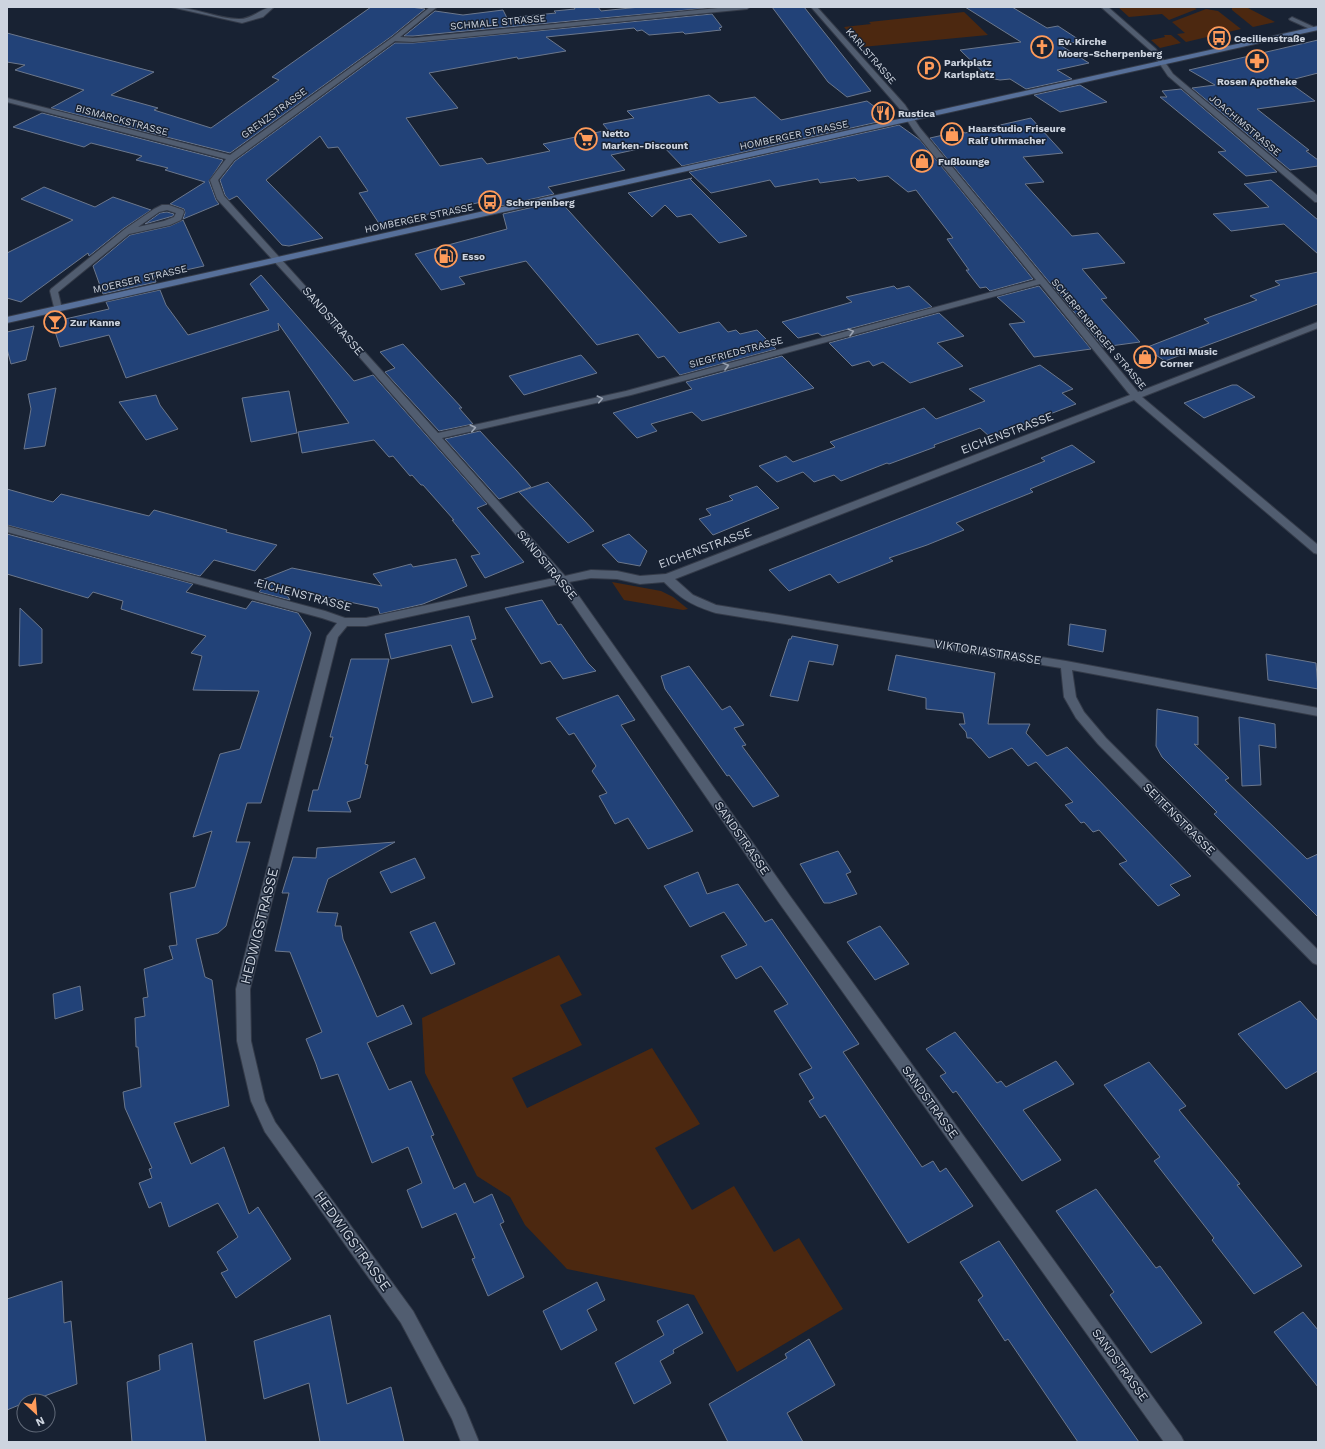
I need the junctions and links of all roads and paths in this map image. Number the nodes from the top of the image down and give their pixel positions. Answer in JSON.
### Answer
{"nodes":[{"id":1,"x":174,"y":7,"type":"edge"},
{"id":2,"x":272,"y":7,"type":"edge"},
{"id":3,"x":434,"y":7,"type":"edge"},
{"id":4,"x":747,"y":7,"type":"edge"},
{"id":5,"x":814,"y":7,"type":"edge"},
{"id":6,"x":1104,"y":7,"type":"edge"},
{"id":7,"x":1292,"y":19,"type":"dead end"},
{"id":8,"x":1316,"y":29,"type":"edge"},
{"id":9,"x":394,"y":39,"type":"junction"},
{"id":10,"x":1162,"y":63,"type":"junction"},
{"id":11,"x":7,"y":100,"type":"edge"},
{"id":12,"x":910,"y":119,"type":"junction"},
{"id":13,"x":231,"y":158,"type":"junction"},
{"id":14,"x":1318,"y":200,"type":"edge"},
{"id":15,"x":127,"y":232,"type":"junction"},
{"id":16,"x":278,"y":260,"type":"junction"},
{"id":17,"x":1041,"y":281,"type":"junction"},
{"id":18,"x":58,"y":309,"type":"junction"},
{"id":19,"x":7,"y":320,"type":"edge"},
{"id":20,"x":1318,"y":326,"type":"edge"},
{"id":21,"x":1137,"y":396,"type":"junction"},
{"id":22,"x":436,"y":437,"type":"junction"},
{"id":23,"x":7,"y":529,"type":"edge"},
{"id":24,"x":1318,"y":550,"type":"edge"},
{"id":25,"x":667,"y":578,"type":"junction"},
{"id":26,"x":562,"y":580,"type":"junction"},
{"id":27,"x":344,"y":622,"type":"junction"},
{"id":28,"x":1066,"y":665,"type":"junction"},
{"id":29,"x":1318,"y":712,"type":"edge"},
{"id":30,"x":1318,"y":959,"type":"edge"},
{"id":31,"x":470,"y":1442,"type":"edge"},
{"id":32,"x":1175,"y":1442,"type":"edge"}],
"edges":[{"from":1,"to":2,"type":"street"},
{"from":3,"to":9,"type":"street","name":"GRENZSTRASSE"},
{"from":4,"to":9,"type":"street","name":"SCHMALE STRASSE"},
{"from":5,"to":12,"type":"street","name":"KARLSTRASSE"},
{"from":6,"to":10,"type":"street","name":"JOACHIMSTRASSE"},
{"from":7,"to":8,"type":"street","name":"HOMBERGER STRASSE"},
{"from":8,"to":10,"type":"main road","name":"HOMBERGER STRASSE"},
{"from":9,"to":13,"type":"street","name":"GRENZSTRASSE"},
{"from":10,"to":12,"type":"main road","name":"HOMBERGER STRASSE"},
{"from":10,"to":14,"type":"street","name":"JOACHIMSTRASSE"},
{"from":11,"to":13,"type":"street","name":"BISMARCKSTRASSE"},
{"from":12,"to":16,"type":"main road","name":"HOMBERGER STRASSE"},
{"from":12,"to":17,"type":"street","name":"SCHERPENBERGER STRASSE"},
{"from":13,"to":16,"type":"street","name":"GRENZSTRASSE"},
{"from":15,"to":15,"type":"street"},
{"from":15,"to":18,"type":"street"},
{"from":16,"to":18,"type":"main road","name":"MOERSER STRASSE"},
{"from":16,"to":22,"type":"street","name":"SANDSTRASSE"},
{"from":17,"to":21,"type":"street","name":"SCHERPENBERGER STRASSE"},
{"from":22,"to":17,"type":"street","name":"SIEGFRIEDSTRASSE","one_way":true},
{"from":18,"to":19,"type":"main road","name":"MOERSER STRASSE"},
{"from":20,"to":21,"type":"street","name":"EICHENSTRASSE"},
{"from":21,"to":24,"type":"street","name":"SCHERPENBERGER STRASSE"},
{"from":21,"to":25,"type":"street","name":"EICHENSTRASSE"},
{"from":22,"to":26,"type":"street","name":"SANDSTRASSE"},
{"from":23,"to":27,"type":"street","name":"EICHENSTRASSE"},
{"from":25,"to":26,"type":"street","name":"EICHENSTRASSE"},
{"from":25,"to":28,"type":"street","name":"VIKTORIASTRASSE"},
{"from":26,"to":27,"type":"street","name":"EICHENSTRASSE"},
{"from":26,"to":32,"type":"street","name":"SANDSTRASSE"},
{"from":27,"to":31,"type":"street","name":"HEDWIGSTRASSE"},
{"from":28,"to":29,"type":"street","name":"VIKTORIASTRASSE"},
{"from":28,"to":30,"type":"street","name":"SEITENSTRASSE"}]}
